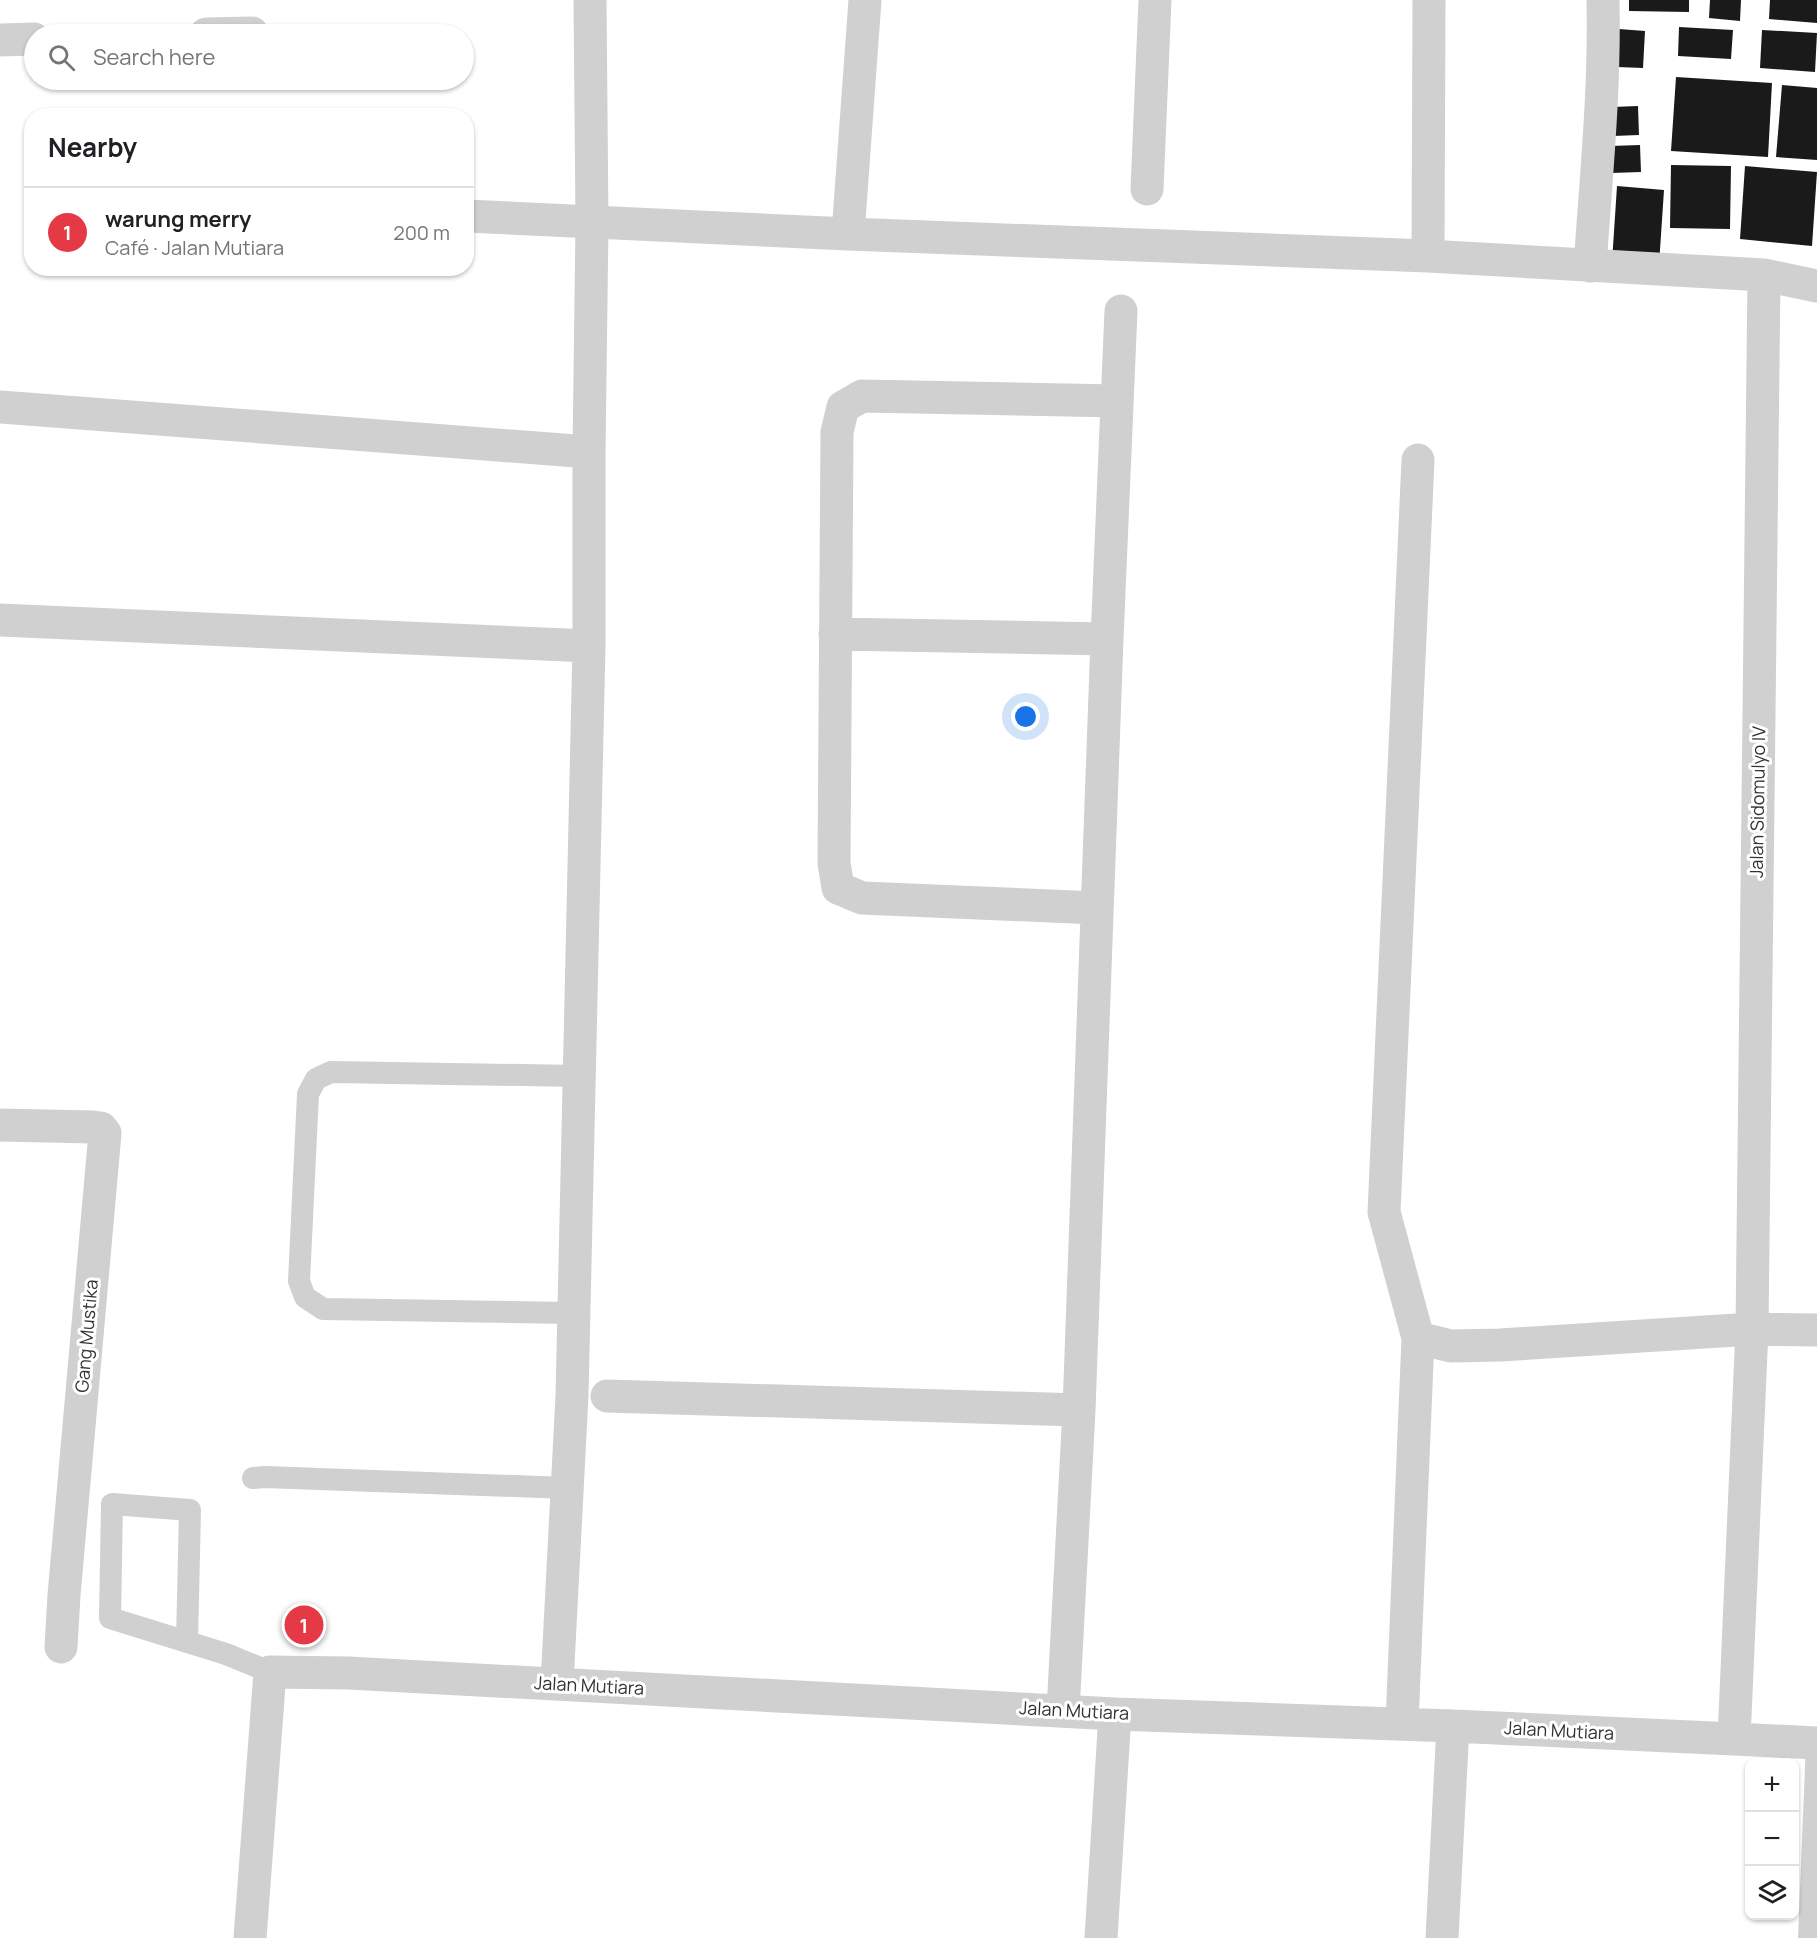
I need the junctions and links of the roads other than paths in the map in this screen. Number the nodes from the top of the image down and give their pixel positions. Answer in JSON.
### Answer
{"nodes":[{"id":1,"x":590,"y":0,"type":"edge"},
{"id":2,"x":865,"y":0,"type":"edge"},
{"id":3,"x":1155,"y":0,"type":"edge"},
{"id":4,"x":1430,"y":0,"type":"edge"},
{"id":5,"x":1603,"y":0,"type":"edge"},
{"id":6,"x":24,"y":39,"type":"edge"},
{"id":7,"x":0,"y":40,"type":"edge"},
{"id":8,"x":1147,"y":189,"type":"dead end"},
{"id":9,"x":474,"y":216,"type":"edge"},
{"id":10,"x":592,"y":223,"type":"junction"},
{"id":11,"x":848,"y":234,"type":"junction"},
{"id":12,"x":1428,"y":256,"type":"junction"},
{"id":13,"x":1590,"y":266,"type":"junction"},
{"id":14,"x":1764,"y":275,"type":"junction"},
{"id":15,"x":1817,"y":285,"type":"edge"},
{"id":16,"x":1121,"y":311,"type":"dead end"},
{"id":17,"x":1116,"y":401,"type":"junction"},
{"id":18,"x":0,"y":407,"type":"edge"},
{"id":19,"x":589,"y":452,"type":"junction"},
{"id":20,"x":1418,"y":460,"type":"dead end"},
{"id":21,"x":0,"y":620,"type":"edge"},
{"id":22,"x":835,"y":634,"type":"junction"},
{"id":23,"x":1107,"y":639,"type":"junction"},
{"id":24,"x":589,"y":646,"type":"junction"},
{"id":25,"x":1097,"y":908,"type":"junction"},
{"id":26,"x":579,"y":1076,"type":"junction"},
{"id":27,"x":0,"y":1125,"type":"edge"},
{"id":28,"x":573,"y":1313,"type":"junction"},
{"id":29,"x":1752,"y":1329,"type":"junction"},
{"id":30,"x":1817,"y":1330,"type":"edge"},
{"id":31,"x":1418,"y":1338,"type":"junction"},
{"id":32,"x":606,"y":1396,"type":"dead end"},
{"id":33,"x":1079,"y":1410,"type":"junction"},
{"id":34,"x":253,"y":1478,"type":"dead end"},
{"id":35,"x":567,"y":1488,"type":"junction"},
{"id":36,"x":187,"y":1642,"type":"junction"},
{"id":37,"x":61,"y":1647,"type":"dead end"},
{"id":38,"x":270,"y":1672,"type":"junction"},
{"id":39,"x":557,"y":1684,"type":"junction"},
{"id":40,"x":1063,"y":1711,"type":"junction"},
{"id":41,"x":1115,"y":1714,"type":"junction"},
{"id":42,"x":1402,"y":1724,"type":"junction"},
{"id":43,"x":1452,"y":1726,"type":"junction"},
{"id":44,"x":1734,"y":1739,"type":"junction"},
{"id":45,"x":1817,"y":1743,"type":"edge"},
{"id":46,"x":249,"y":1938,"type":"edge"},
{"id":47,"x":1101,"y":1938,"type":"edge"},
{"id":48,"x":1442,"y":1938,"type":"edge"},
{"id":49,"x":1809,"y":1938,"type":"edge"}],
"edges":[{"from":1,"to":10,"type":"street"},
{"from":2,"to":11,"type":"street"},
{"from":3,"to":8,"type":"street"},
{"from":4,"to":12,"type":"street"},
{"from":5,"to":13,"type":"street"},
{"from":6,"to":7,"type":"street"},
{"from":9,"to":10,"type":"street"},
{"from":10,"to":11,"type":"street"},
{"from":10,"to":19,"type":"street"},
{"from":11,"to":12,"type":"street"},
{"from":12,"to":13,"type":"street"},
{"from":13,"to":14,"type":"street"},
{"from":14,"to":15,"type":"street"},
{"from":14,"to":29,"type":"street","name":"Jalan Sidomulyo IV"},
{"from":16,"to":17,"type":"street"},
{"from":17,"to":22,"type":"street"},
{"from":17,"to":23,"type":"street"},
{"from":18,"to":19,"type":"street"},
{"from":19,"to":24,"type":"street"},
{"from":20,"to":31,"type":"street"},
{"from":21,"to":24,"type":"street"},
{"from":22,"to":23,"type":"street"},
{"from":22,"to":25,"type":"street"},
{"from":23,"to":25,"type":"street"},
{"from":24,"to":26,"type":"street"},
{"from":25,"to":33,"type":"street"},
{"from":26,"to":28,"type":"street"},
{"from":26,"to":28,"type":"lane"},
{"from":27,"to":37,"type":"street","name":"Gang Mustika"},
{"from":28,"to":35,"type":"street"},
{"from":29,"to":30,"type":"street"},
{"from":29,"to":31,"type":"street"},
{"from":29,"to":44,"type":"street"},
{"from":31,"to":42,"type":"street"},
{"from":32,"to":33,"type":"street"},
{"from":33,"to":40,"type":"street"},
{"from":34,"to":35,"type":"lane"},
{"from":35,"to":39,"type":"street"},
{"from":36,"to":36,"type":"lane"},
{"from":36,"to":38,"type":"lane"},
{"from":38,"to":39,"type":"street","name":"Jalan Mutiara"},
{"from":38,"to":46,"type":"street"},
{"from":39,"to":40,"type":"street","name":"Jalan Mutiara"},
{"from":40,"to":41,"type":"street","name":"Jalan Mutiara"},
{"from":41,"to":42,"type":"street","name":"Jalan Mutiara"},
{"from":41,"to":47,"type":"street"},
{"from":42,"to":43,"type":"street","name":"Jalan Mutiara"},
{"from":43,"to":44,"type":"street","name":"Jalan Mutiara"},
{"from":43,"to":48,"type":"street"},
{"from":44,"to":45,"type":"street","name":"Jalan Mutiara"},
{"from":45,"to":49,"type":"lane"}]}
